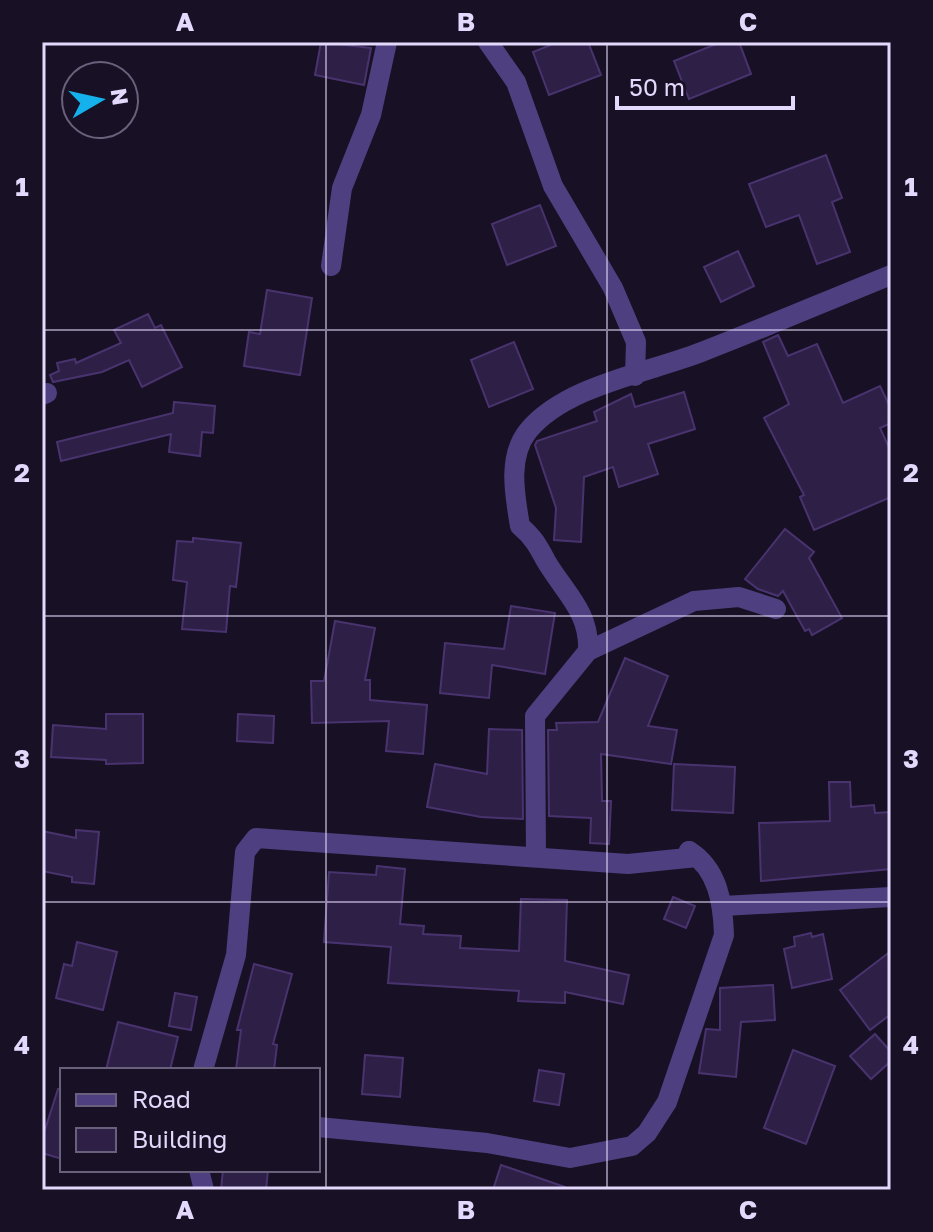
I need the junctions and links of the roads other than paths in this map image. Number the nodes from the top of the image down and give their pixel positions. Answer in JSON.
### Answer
{"nodes":[{"id":1,"x":387,"y":42,"type":"edge"},
{"id":2,"x":488,"y":42,"type":"edge"},
{"id":3,"x":331,"y":266,"type":"dead end"},
{"id":4,"x":891,"y":275,"type":"edge"},
{"id":5,"x":635,"y":376,"type":"junction"},
{"id":6,"x":776,"y":609,"type":"dead end"},
{"id":7,"x":588,"y":651,"type":"junction"},
{"id":8,"x":536,"y":856,"type":"junction"},
{"id":9,"x":891,"y":897,"type":"edge"},
{"id":10,"x":723,"y":906,"type":"junction"},
{"id":11,"x":204,"y":1068,"type":"edge"},
{"id":12,"x":320,"y":1127,"type":"edge"}],
"edges":[{"from":1,"to":3,"type":"street"},
{"from":2,"to":5,"type":"street"},
{"from":4,"to":5,"type":"street"},
{"from":5,"to":7,"type":"street"},
{"from":6,"to":7,"type":"street"},
{"from":7,"to":8,"type":"street"},
{"from":8,"to":10,"type":"street"},
{"from":8,"to":11,"type":"street"},
{"from":9,"to":10,"type":"street"},
{"from":10,"to":12,"type":"street"}]}
